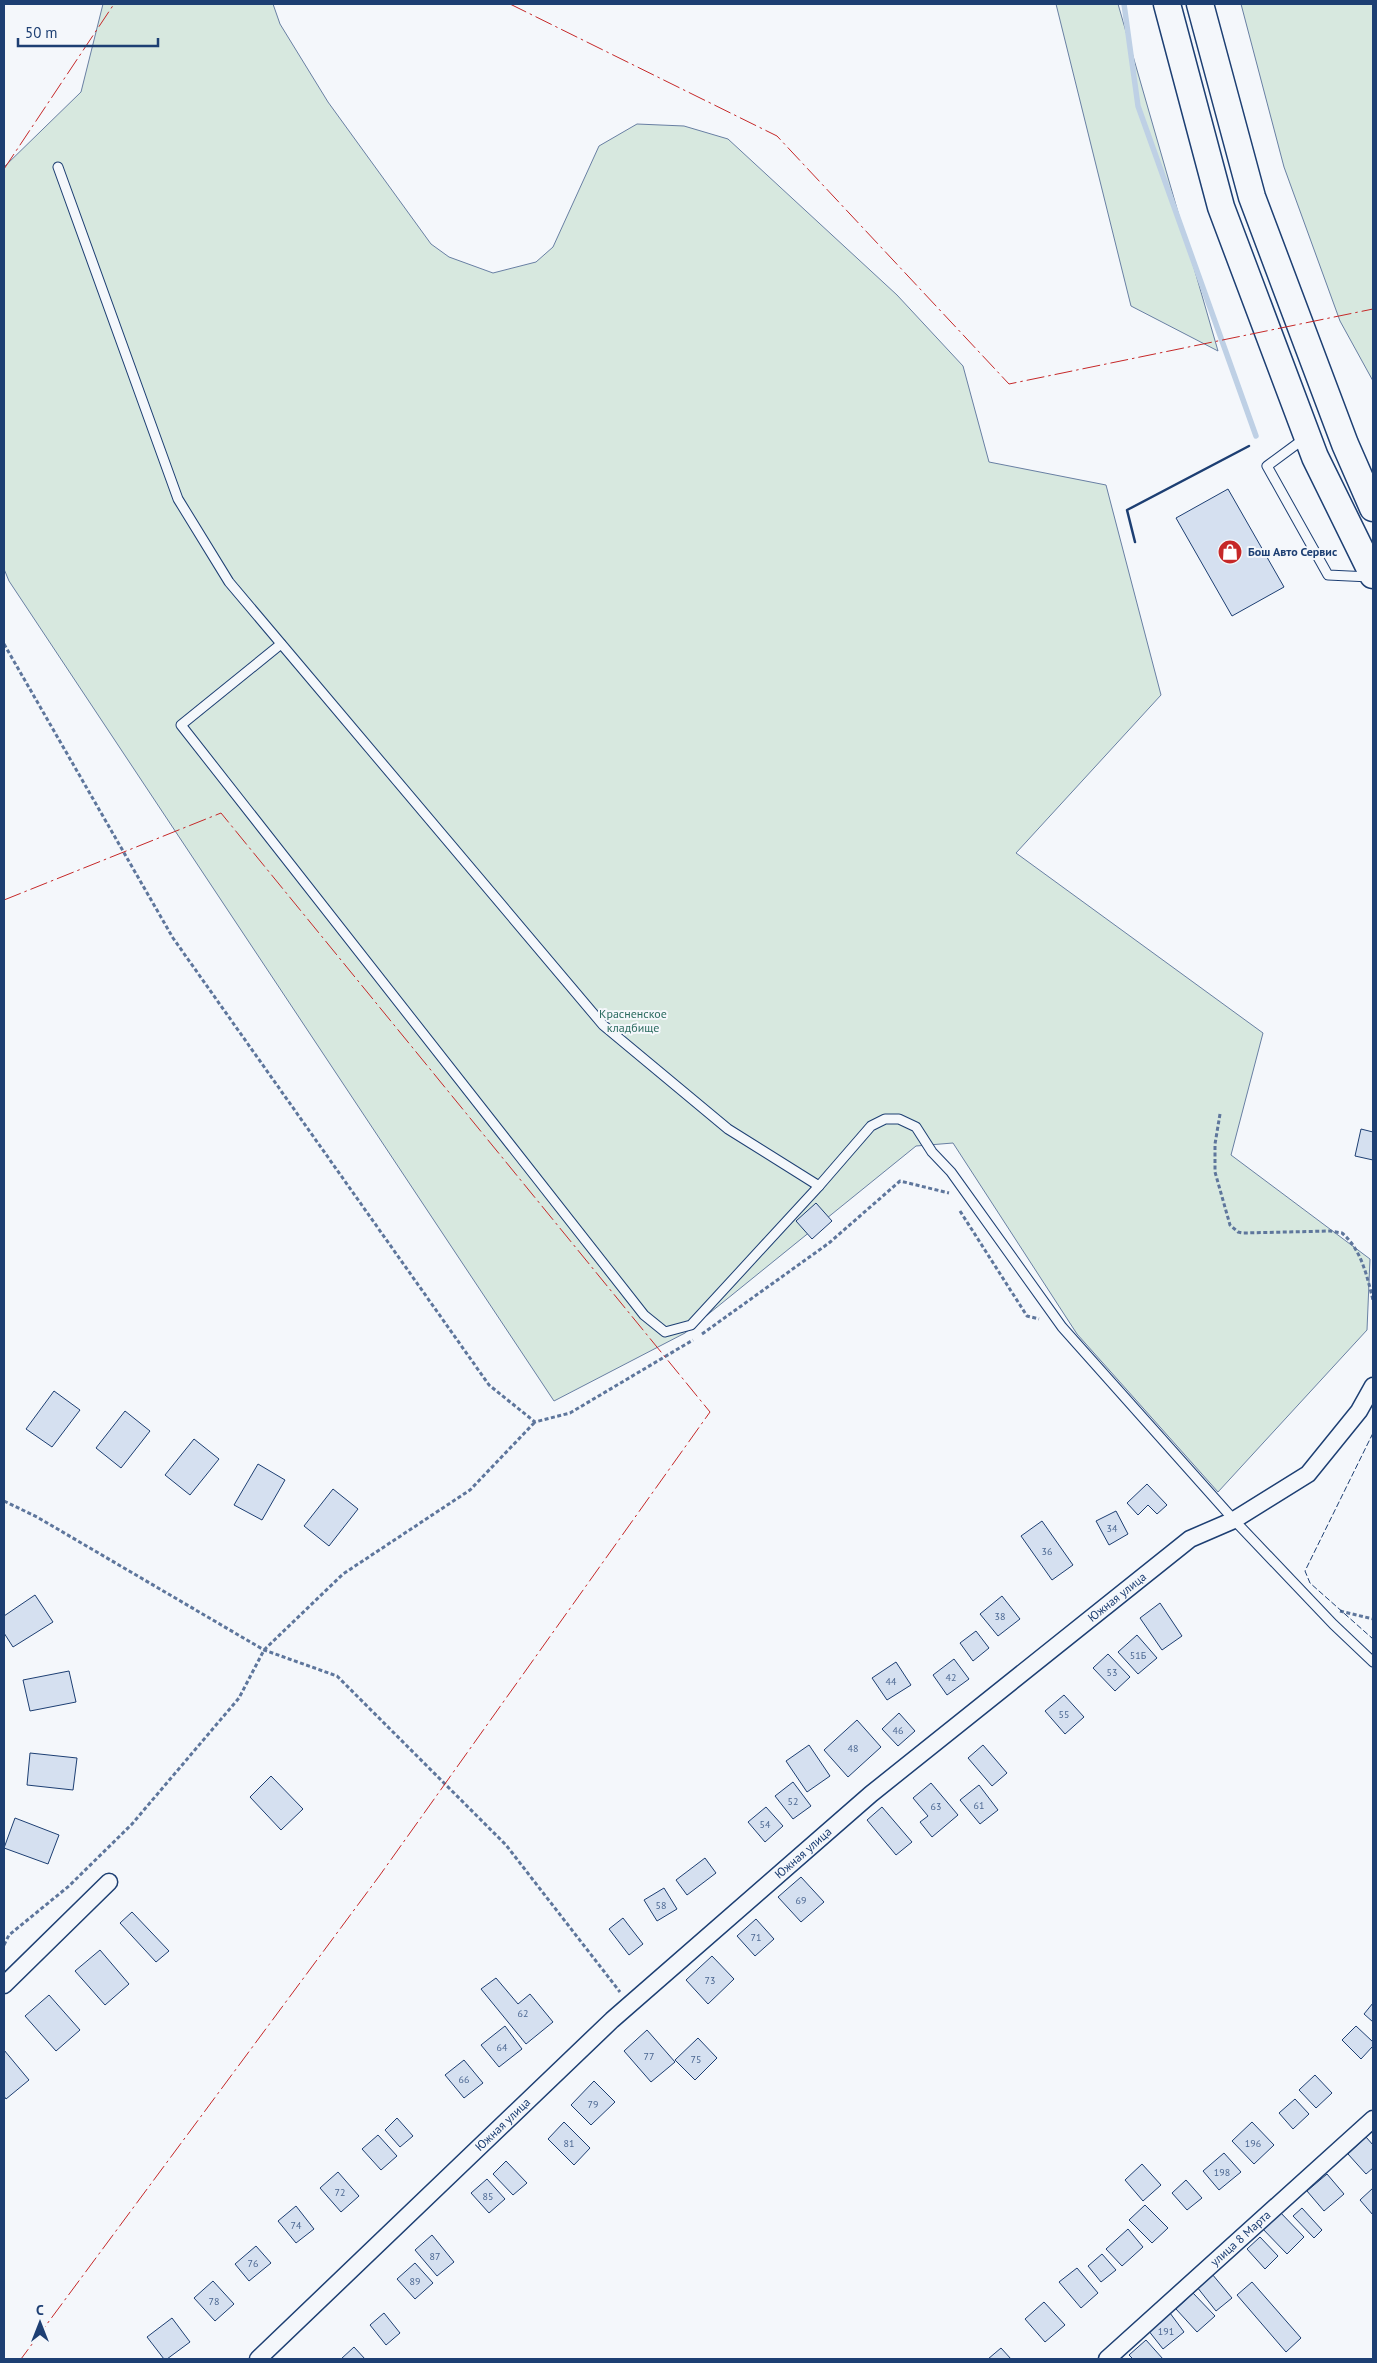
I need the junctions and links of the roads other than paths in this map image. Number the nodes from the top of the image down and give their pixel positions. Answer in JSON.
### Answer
{"nodes":[{"id":1,"x":1167,"y":4,"type":"edge"},
{"id":2,"x":1200,"y":4,"type":"edge"},
{"id":3,"x":58,"y":167,"type":"dead end"},
{"id":4,"x":1308,"y":436,"type":"junction"},
{"id":5,"x":1373,"y":508,"type":"edge"},
{"id":6,"x":1373,"y":576,"type":"edge"},
{"id":7,"x":281,"y":644,"type":"junction"},
{"id":8,"x":819,"y":1186,"type":"junction"},
{"id":9,"x":1373,"y":1386,"type":"edge"},
{"id":10,"x":1234,"y":1520,"type":"junction"},
{"id":11,"x":1373,"y":1662,"type":"edge"},
{"id":12,"x":109,"y":1882,"type":"dead end"},
{"id":13,"x":4,"y":1985,"type":"edge"},
{"id":14,"x":1373,"y":2118,"type":"edge"},
{"id":15,"x":258,"y":2359,"type":"edge"},
{"id":16,"x":1107,"y":2359,"type":"edge"}],
"edges":[{"from":1,"to":4,"type":"main road"},
{"from":2,"to":5,"type":"main road"},
{"from":3,"to":7,"type":"lane"},
{"from":4,"to":6,"type":"main road"},
{"from":4,"to":6,"type":"lane"},
{"from":7,"to":8,"type":"lane"},
{"from":7,"to":8,"type":"lane"},
{"from":8,"to":10,"type":"lane"},
{"from":9,"to":10,"type":"street","name":"Южная улица"},
{"from":10,"to":11,"type":"lane"},
{"from":10,"to":15,"type":"street","name":"Южная улица"},
{"from":12,"to":13,"type":"street"},
{"from":14,"to":16,"type":"street","name":"улица 8 Марта"}]}
